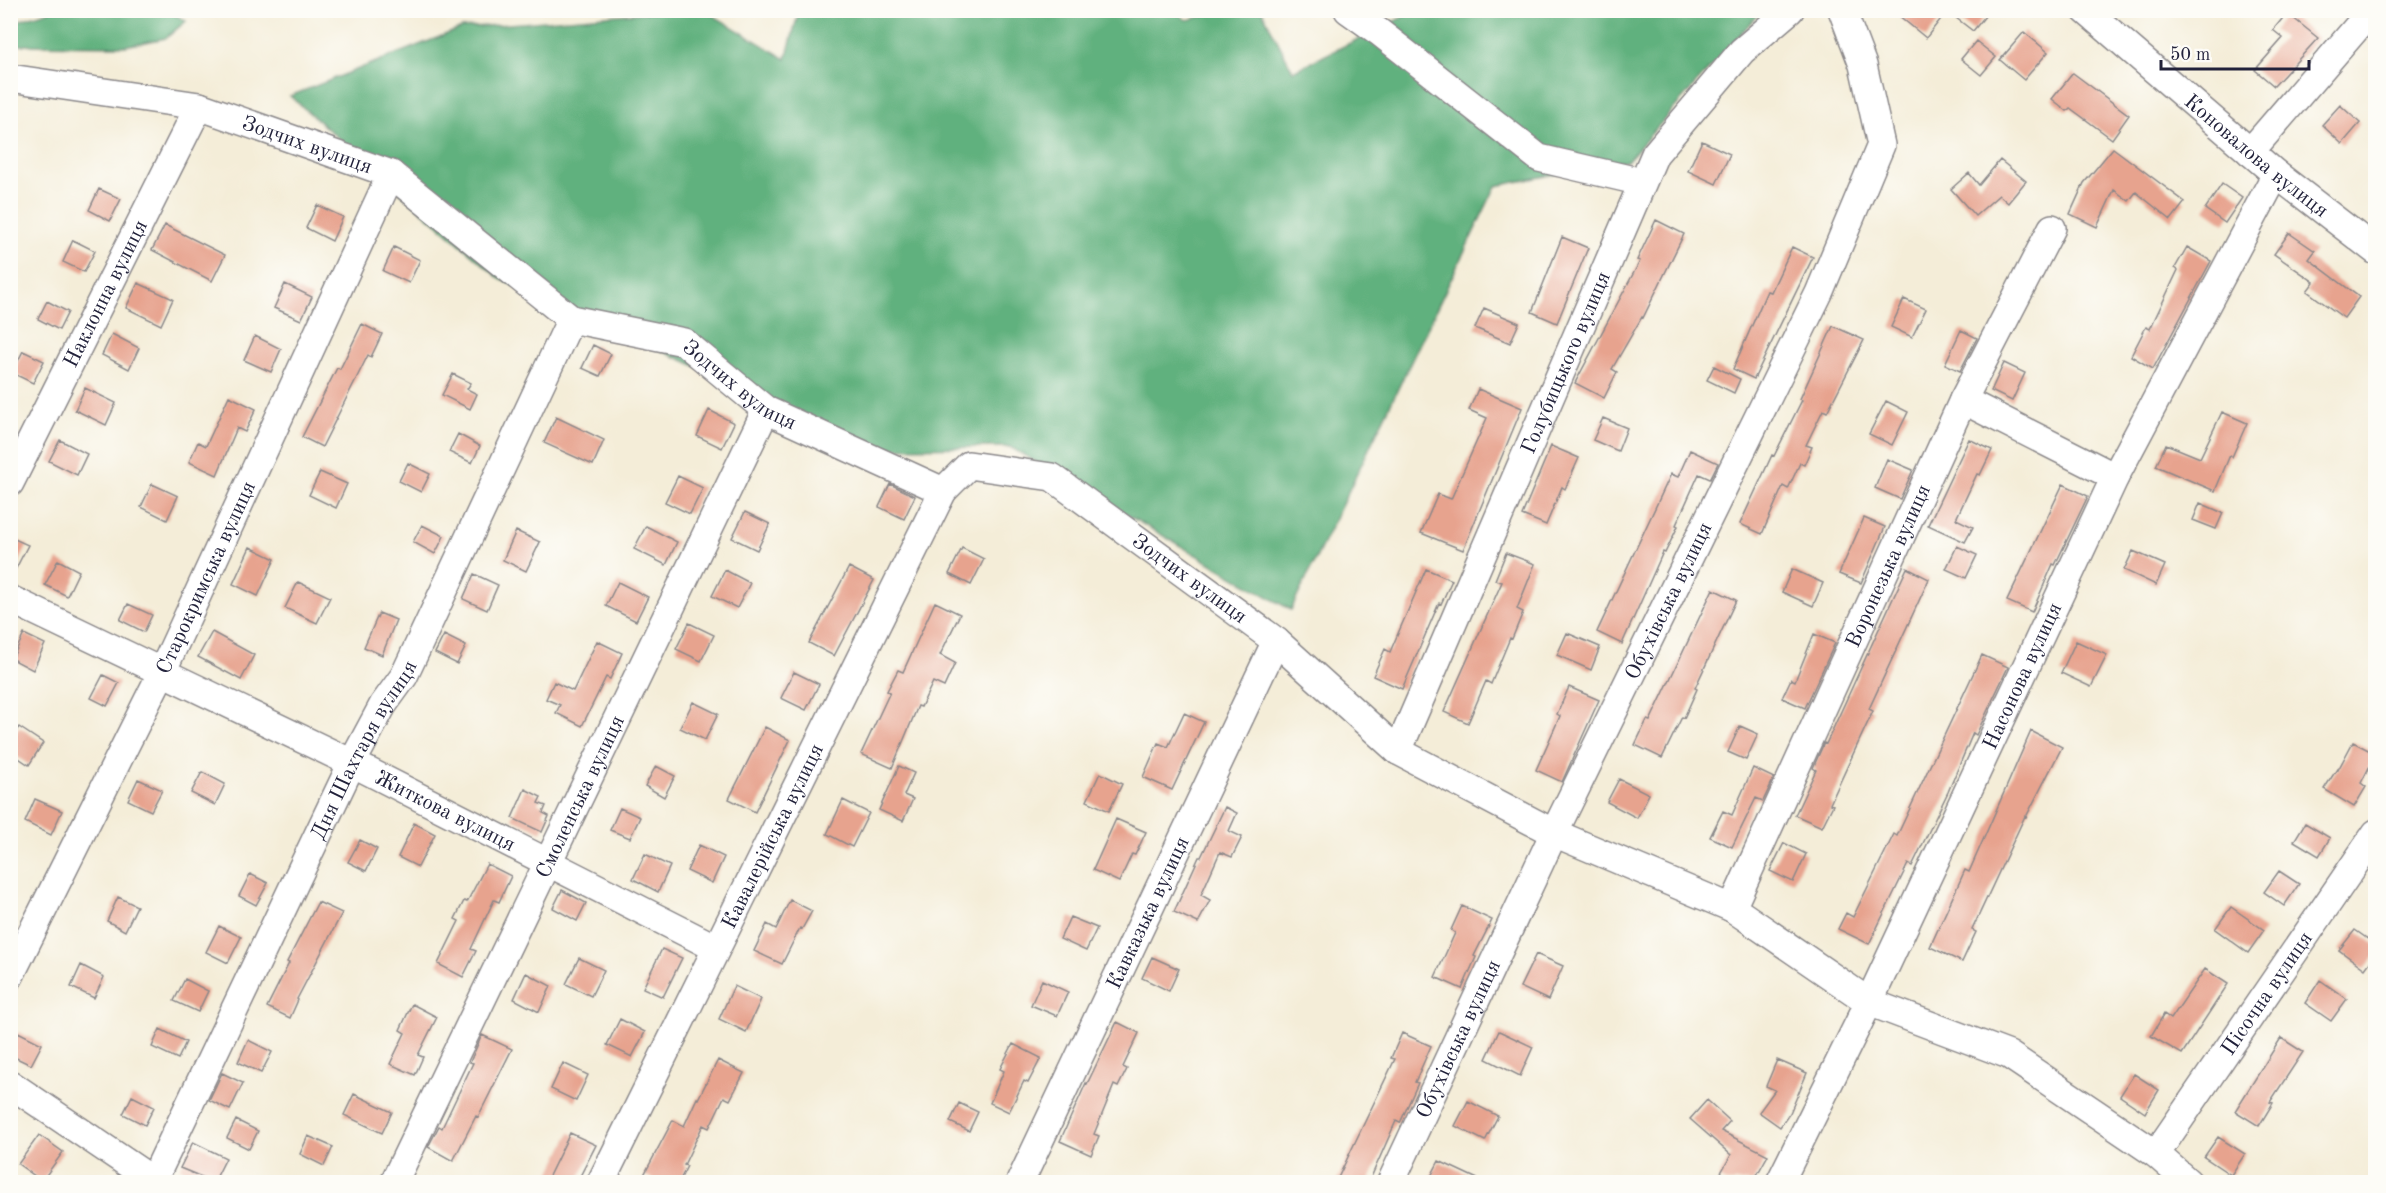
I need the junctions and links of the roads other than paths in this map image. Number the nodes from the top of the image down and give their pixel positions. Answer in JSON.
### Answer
{"nodes":[{"id":1,"x":1348,"y":10,"type":"edge"},
{"id":2,"x":1790,"y":10,"type":"edge"},
{"id":3,"x":1842,"y":10,"type":"edge"},
{"id":4,"x":2085,"y":10,"type":"edge"},
{"id":5,"x":2372,"y":10,"type":"edge"},
{"id":6,"x":10,"y":78,"type":"edge"},
{"id":7,"x":200,"y":106,"type":"junction"},
{"id":8,"x":2250,"y":152,"type":"junction"},
{"id":9,"x":391,"y":174,"type":"junction"},
{"id":10,"x":2276,"y":174,"type":"junction"},
{"id":11,"x":1642,"y":183,"type":"junction"},
{"id":12,"x":2052,"y":228,"type":"dead end"},
{"id":13,"x":2376,"y":251,"type":"edge"},
{"id":14,"x":571,"y":319,"type":"junction"},
{"id":15,"x":1962,"y":400,"type":"junction"},
{"id":16,"x":765,"y":410,"type":"junction"},
{"id":17,"x":2115,"y":477,"type":"junction"},
{"id":18,"x":10,"y":483,"type":"edge"},
{"id":19,"x":943,"y":491,"type":"junction"},
{"id":20,"x":10,"y":599,"type":"edge"},
{"id":21,"x":1276,"y":641,"type":"junction"},
{"id":22,"x":162,"y":672,"type":"junction"},
{"id":23,"x":1398,"y":751,"type":"junction"},
{"id":24,"x":352,"y":763,"type":"junction"},
{"id":25,"x":1554,"y":833,"type":"junction"},
{"id":26,"x":2376,"y":833,"type":"edge"},
{"id":27,"x":548,"y":862,"type":"junction"},
{"id":28,"x":1732,"y":908,"type":"junction"},
{"id":29,"x":717,"y":948,"type":"junction"},
{"id":30,"x":10,"y":976,"type":"edge"},
{"id":31,"x":1869,"y":1002,"type":"junction"},
{"id":32,"x":10,"y":1084,"type":"edge"},
{"id":33,"x":2156,"y":1154,"type":"junction"},
{"id":34,"x":154,"y":1182,"type":"edge"},
{"id":35,"x":393,"y":1182,"type":"edge"},
{"id":36,"x":601,"y":1182,"type":"edge"},
{"id":37,"x":1020,"y":1182,"type":"edge"},
{"id":38,"x":1391,"y":1182,"type":"edge"},
{"id":39,"x":1780,"y":1182,"type":"edge"},
{"id":40,"x":2188,"y":1182,"type":"edge"}],
"edges":[{"from":1,"to":11,"type":"street"},
{"from":2,"to":11,"type":"street","name":"Голубицького вулиця"},
{"from":3,"to":25,"type":"street","name":"Обухівська вулиця"},
{"from":4,"to":8,"type":"street","name":"Коновалова вулиця"},
{"from":5,"to":8,"type":"street"},
{"from":6,"to":7,"type":"street","name":"Зодчих вулиця"},
{"from":7,"to":9,"type":"street","name":"Зодчих вулиця"},
{"from":7,"to":18,"type":"street","name":"Наклонна вулиця"},
{"from":8,"to":10,"type":"street","name":"Коновалова вулиця"},
{"from":9,"to":14,"type":"street","name":"Зодчих вулиця"},
{"from":9,"to":22,"type":"street","name":"Старокримська вулиця"},
{"from":10,"to":13,"type":"street","name":"Коновалова вулиця"},
{"from":10,"to":17,"type":"street","name":"Насонова вулиця"},
{"from":11,"to":23,"type":"street","name":"Голубицького вулиця"},
{"from":12,"to":15,"type":"street","name":"Воронезька вулиця"},
{"from":14,"to":16,"type":"street","name":"Зодчих вулиця"},
{"from":14,"to":24,"type":"street","name":"Дня Шахтаря вулиця"},
{"from":15,"to":17,"type":"street"},
{"from":15,"to":28,"type":"street","name":"Воронезька вулиця"},
{"from":16,"to":19,"type":"street","name":"Зодчих вулиця"},
{"from":16,"to":27,"type":"street","name":"Смоленська вулиця"},
{"from":17,"to":31,"type":"street","name":"Насонова вулиця"},
{"from":19,"to":21,"type":"street","name":"Зодчих вулиця"},
{"from":19,"to":29,"type":"street","name":"Кавалерійська вулиця"},
{"from":20,"to":22,"type":"street","name":"Житкова вулиця"},
{"from":21,"to":23,"type":"street"},
{"from":21,"to":37,"type":"street","name":"Кавказька вулиця"},
{"from":22,"to":24,"type":"street","name":"Житкова вулиця"},
{"from":22,"to":30,"type":"street","name":"Старокримська вулиця"},
{"from":23,"to":25,"type":"street"},
{"from":24,"to":27,"type":"street","name":"Житкова вулиця"},
{"from":24,"to":34,"type":"street","name":"Дня Шахтаря вулиця"},
{"from":25,"to":28,"type":"street"},
{"from":25,"to":38,"type":"street","name":"Обухівська вулиця"},
{"from":26,"to":33,"type":"street","name":"Пісочна вулиця"},
{"from":27,"to":29,"type":"street","name":"Житкова вулиця"},
{"from":27,"to":35,"type":"street","name":"Смоленська вулиця"},
{"from":28,"to":31,"type":"street"},
{"from":29,"to":36,"type":"street","name":"Кавалерійська вулиця"},
{"from":31,"to":33,"type":"street"},
{"from":31,"to":39,"type":"street","name":"Насонова вулиця"},
{"from":32,"to":34,"type":"street"},
{"from":33,"to":40,"type":"street"}]}
